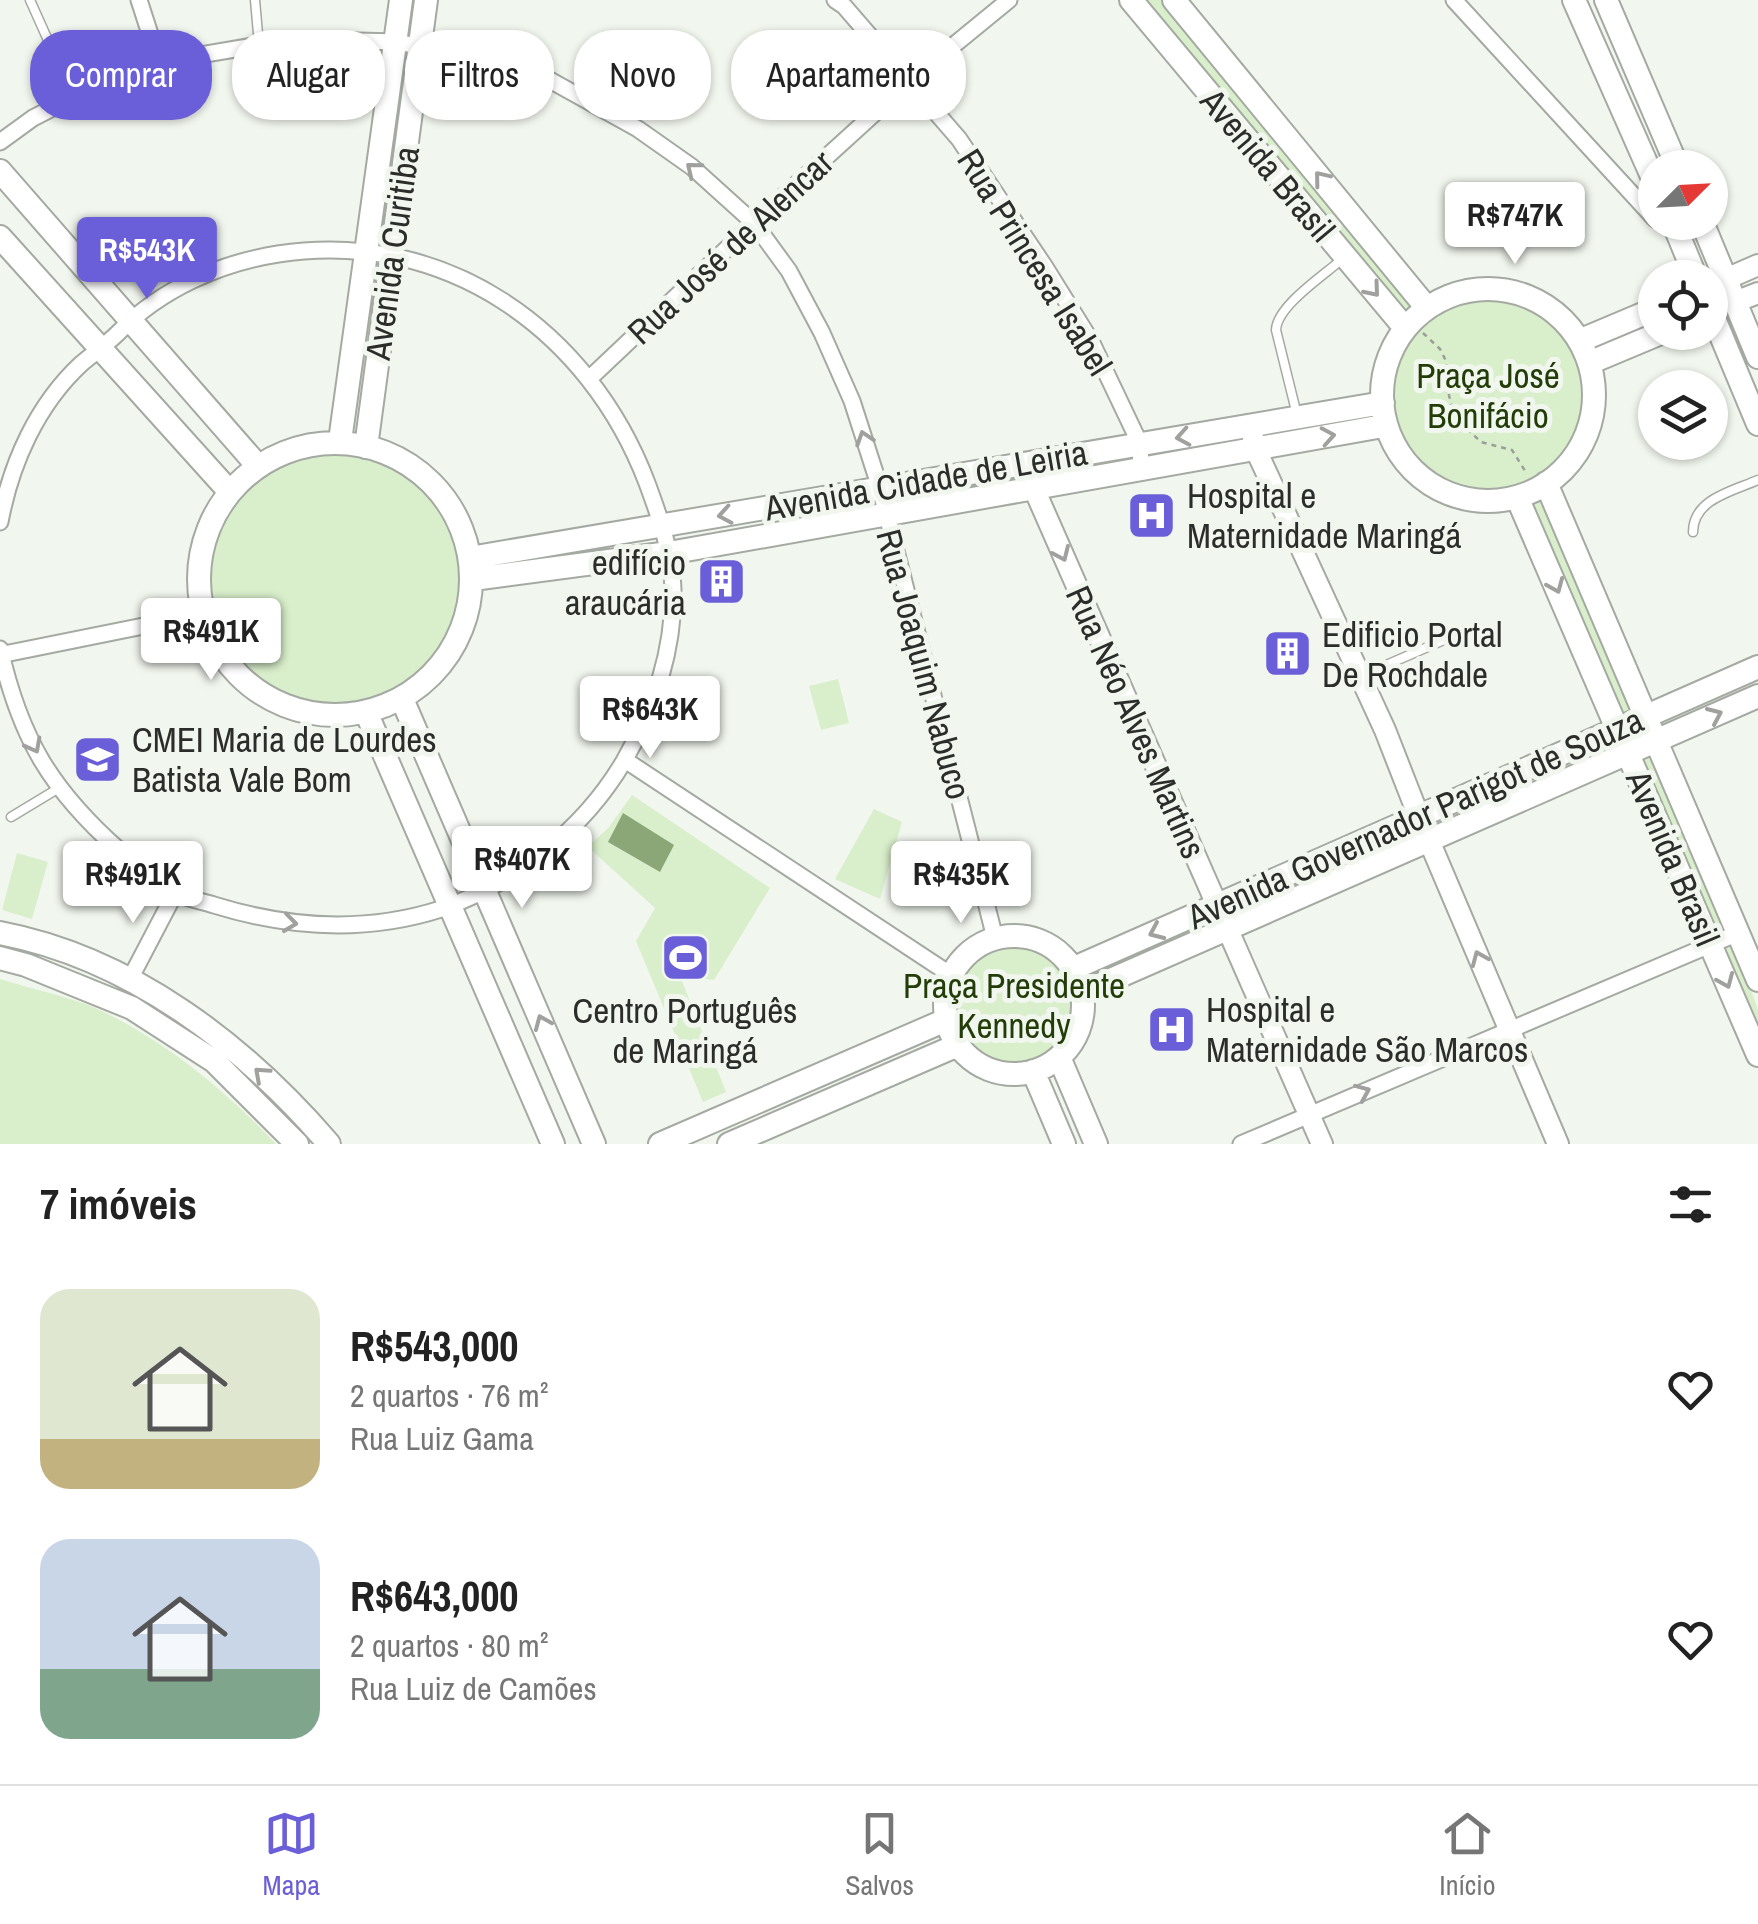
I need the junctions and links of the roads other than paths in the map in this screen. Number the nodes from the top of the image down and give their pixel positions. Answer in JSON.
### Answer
{"nodes":[{"id":1,"x":30,"y":0,"type":"edge"},
{"id":2,"x":139,"y":0,"type":"edge"},
{"id":3,"x":255,"y":0,"type":"edge"},
{"id":4,"x":401,"y":0,"type":"edge"},
{"id":5,"x":426,"y":0,"type":"edge"},
{"id":6,"x":1009,"y":0,"type":"edge"},
{"id":7,"x":1131,"y":0,"type":"edge"},
{"id":8,"x":1174,"y":0,"type":"edge"},
{"id":9,"x":1454,"y":0,"type":"edge"},
{"id":10,"x":1574,"y":0,"type":"edge"},
{"id":11,"x":1606,"y":0,"type":"edge"},
{"id":12,"x":840,"y":2,"type":"edge"},
{"id":13,"x":43,"y":30,"type":"edge"},
{"id":14,"x":149,"y":30,"type":"edge"},
{"id":15,"x":257,"y":30,"type":"edge"},
{"id":16,"x":406,"y":30,"type":"edge"},
{"id":17,"x":414,"y":30,"type":"edge"},
{"id":18,"x":865,"y":30,"type":"edge"},
{"id":19,"x":966,"y":35,"type":"edge"},
{"id":20,"x":405,"y":63,"type":"edge"},
{"id":21,"x":554,"y":82,"type":"edge"},
{"id":22,"x":405,"y":88,"type":"edge"},
{"id":23,"x":30,"y":120,"type":"edge"},
{"id":24,"x":867,"y":120,"type":"edge"},
{"id":25,"x":942,"y":120,"type":"edge"},
{"id":26,"x":0,"y":142,"type":"edge"},
{"id":27,"x":1641,"y":150,"type":"edge"},
{"id":28,"x":1670,"y":150,"type":"edge"},
{"id":29,"x":0,"y":171,"type":"edge"},
{"id":30,"x":1638,"y":201,"type":"edge"},
{"id":31,"x":754,"y":223,"type":"junction"},
{"id":32,"x":0,"y":237,"type":"edge"},
{"id":33,"x":1673,"y":240,"type":"edge"},
{"id":34,"x":1680,"y":240,"type":"edge"},
{"id":35,"x":366,"y":252,"type":"junction"},
{"id":36,"x":1686,"y":254,"type":"junction"},
{"id":37,"x":390,"y":255,"type":"junction"},
{"id":38,"x":1345,"y":258,"type":"junction"},
{"id":39,"x":1688,"y":260,"type":"edge"},
{"id":40,"x":1758,"y":265,"type":"edge"},
{"id":41,"x":1728,"y":278,"type":"edge"},
{"id":42,"x":1758,"y":292,"type":"edge"},
{"id":43,"x":1728,"y":294,"type":"edge"},
{"id":44,"x":1735,"y":302,"type":"junction"},
{"id":45,"x":1728,"y":305,"type":"edge"},
{"id":46,"x":1426,"y":308,"type":"junction"},
{"id":47,"x":1638,"y":319,"type":"edge"},
{"id":48,"x":130,"y":322,"type":"junction"},
{"id":49,"x":1413,"y":330,"type":"junction"},
{"id":50,"x":1638,"y":338,"type":"edge"},
{"id":51,"x":102,"y":349,"type":"junction"},
{"id":52,"x":1727,"y":350,"type":"edge"},
{"id":53,"x":1584,"y":352,"type":"junction"},
{"id":54,"x":1758,"y":357,"type":"edge"},
{"id":55,"x":590,"y":378,"type":"junction"},
{"id":56,"x":1383,"y":415,"type":"junction"},
{"id":57,"x":1298,"y":417,"type":"junction"},
{"id":58,"x":1758,"y":424,"type":"edge"},
{"id":59,"x":1250,"y":425,"type":"junction"},
{"id":60,"x":340,"y":441,"type":"junction"},
{"id":61,"x":366,"y":447,"type":"junction"},
{"id":62,"x":1256,"y":450,"type":"junction"},
{"id":63,"x":1140,"y":456,"type":"junction"},
{"id":64,"x":1024,"y":464,"type":"junction"},
{"id":65,"x":258,"y":465,"type":"junction"},
{"id":66,"x":1537,"y":479,"type":"junction"},
{"id":67,"x":1758,"y":480,"type":"edge"},
{"id":68,"x":880,"y":488,"type":"junction"},
{"id":69,"x":1033,"y":488,"type":"junction"},
{"id":70,"x":230,"y":491,"type":"junction"},
{"id":71,"x":1517,"y":497,"type":"junction"},
{"id":72,"x":885,"y":515,"type":"junction"},
{"id":73,"x":0,"y":522,"type":"edge"},
{"id":74,"x":663,"y":525,"type":"junction"},
{"id":75,"x":1693,"y":532,"type":"dead end"},
{"id":76,"x":669,"y":552,"type":"junction"},
{"id":77,"x":472,"y":568,"type":"junction"},
{"id":78,"x":203,"y":614,"type":"junction"},
{"id":79,"x":1453,"y":636,"type":"dead end"},
{"id":80,"x":0,"y":653,"type":"edge"},
{"id":81,"x":1758,"y":667,"type":"edge"},
{"id":82,"x":1362,"y":676,"type":"junction"},
{"id":83,"x":1758,"y":696,"type":"edge"},
{"id":84,"x":402,"y":698,"type":"junction"},
{"id":85,"x":366,"y":712,"type":"junction"},
{"id":86,"x":1644,"y":717,"type":"junction"},
{"id":87,"x":1618,"y":729,"type":"junction"},
{"id":88,"x":1655,"y":742,"type":"junction"},
{"id":89,"x":1628,"y":754,"type":"junction"},
{"id":90,"x":624,"y":760,"type":"junction"},
{"id":91,"x":59,"y":788,"type":"junction"},
{"id":92,"x":1418,"y":816,"type":"junction"},
{"id":93,"x":11,"y":817,"type":"dead end"},
{"id":94,"x":1429,"y":841,"type":"junction"},
{"id":95,"x":484,"y":889,"type":"junction"},
{"id":96,"x":175,"y":893,"type":"junction"},
{"id":97,"x":450,"y":905,"type":"junction"},
{"id":98,"x":1217,"y":905,"type":"junction"},
{"id":99,"x":1228,"y":929,"type":"junction"},
{"id":100,"x":0,"y":932,"type":"edge"},
{"id":101,"x":1738,"y":933,"type":"junction"},
{"id":102,"x":995,"y":938,"type":"junction"},
{"id":103,"x":1710,"y":944,"type":"junction"},
{"id":104,"x":0,"y":958,"type":"edge"},
{"id":105,"x":1072,"y":969,"type":"junction"},
{"id":106,"x":951,"y":976,"type":"junction"},
{"id":107,"x":130,"y":979,"type":"junction"},
{"id":108,"x":1758,"y":980,"type":"edge"},
{"id":109,"x":1081,"y":993,"type":"junction"},
{"id":110,"x":946,"y":1020,"type":"junction"},
{"id":111,"x":1510,"y":1030,"type":"junction"},
{"id":112,"x":958,"y":1045,"type":"junction"},
{"id":113,"x":1758,"y":1054,"type":"edge"},
{"id":114,"x":1059,"y":1057,"type":"junction"},
{"id":115,"x":1033,"y":1072,"type":"junction"},
{"id":116,"x":1310,"y":1115,"type":"junction"},
{"id":117,"x":297,"y":1144,"type":"edge"},
{"id":118,"x":329,"y":1144,"type":"edge"},
{"id":119,"x":553,"y":1144,"type":"edge"},
{"id":120,"x":594,"y":1144,"type":"edge"},
{"id":121,"x":660,"y":1144,"type":"edge"},
{"id":122,"x":728,"y":1144,"type":"edge"},
{"id":123,"x":1064,"y":1144,"type":"edge"},
{"id":124,"x":1096,"y":1144,"type":"edge"},
{"id":125,"x":1241,"y":1144,"type":"edge"},
{"id":126,"x":1322,"y":1144,"type":"edge"},
{"id":127,"x":1558,"y":1144,"type":"edge"}],
"edges":[{"from":1,"to":13,"type":"lane"},
{"from":2,"to":14,"type":"street"},
{"from":3,"to":15,"type":"lane"},
{"from":4,"to":16,"type":"main road","name":"Avenida Curitiba"},
{"from":5,"to":17,"type":"main road","name":"Avenida Curitiba"},
{"from":6,"to":19,"type":"street","name":"Rua José de Alencar"},
{"from":7,"to":38,"type":"main road","name":"Avenida Brasil"},
{"from":46,"to":8,"type":"main road","name":"Avenida Brasil","one_way":true},
{"from":9,"to":30,"type":"street"},
{"from":10,"to":27,"type":"main road"},
{"from":11,"to":28,"type":"main road"},
{"from":12,"to":18,"type":"street","name":"Rua Princesa Isabel"},
{"from":20,"to":35,"type":"main road","name":"Avenida Curitiba"},
{"from":31,"to":21,"type":"street","name":"Rua Joaquim Nabuco","one_way":true},
{"from":22,"to":37,"type":"main road","name":"Avenida Curitiba"},
{"from":23,"to":26,"type":"street","name":"Rua Joaquim Nabuco"},
{"from":24,"to":31,"type":"street","name":"Rua José de Alencar"},
{"from":25,"to":63,"type":"street","name":"Rua Princesa Isabel"},
{"from":29,"to":48,"type":"main road"},
{"from":31,"to":55,"type":"street","name":"Rua José de Alencar"},
{"from":68,"to":31,"type":"street","name":"Rua Joaquim Nabuco","one_way":true},
{"from":32,"to":51,"type":"main road"},
{"from":33,"to":36,"type":"street"},
{"from":34,"to":36,"type":"main road"},
{"from":35,"to":37,"type":"street"},
{"from":35,"to":48,"type":"street"},
{"from":35,"to":60,"type":"main road","name":"Avenida Curitiba"},
{"from":36,"to":39,"type":"main road"},
{"from":37,"to":55,"type":"street"},
{"from":37,"to":61,"type":"main road","name":"Avenida Curitiba"},
{"from":38,"to":49,"type":"main road","name":"Avenida Brasil","one_way":true},
{"from":38,"to":57,"type":"lane"},
{"from":40,"to":41,"type":"street"},
{"from":42,"to":44,"type":"street"},
{"from":43,"to":44,"type":"main road"},
{"from":44,"to":45,"type":"main road"},
{"from":44,"to":54,"type":"main road"},
{"from":46,"to":49,"type":"main road"},
{"from":46,"to":53,"type":"main road"},
{"from":47,"to":53,"type":"main road"},
{"from":48,"to":51,"type":"street"},
{"from":48,"to":65,"type":"main road"},
{"from":49,"to":56,"type":"main road"},
{"from":50,"to":53,"type":"main road"},
{"from":51,"to":70,"type":"main road"},
{"from":51,"to":73,"type":"street"},
{"from":52,"to":58,"type":"main road"},
{"from":53,"to":66,"type":"main road"},
{"from":55,"to":74,"type":"street"},
{"from":56,"to":57,"type":"main road","name":"Avenida Cidade de Leiria"},
{"from":62,"to":56,"type":"main road","name":"Avenida Cidade de Leiria","one_way":true},
{"from":56,"to":71,"type":"main road"},
{"from":57,"to":59,"type":"main road","name":"Avenida Cidade de Leiria"},
{"from":59,"to":62,"type":"street"},
{"from":59,"to":63,"type":"main road","name":"Avenida Cidade de Leiria","one_way":true},
{"from":60,"to":61,"type":"main road"},
{"from":60,"to":65,"type":"main road"},
{"from":61,"to":77,"type":"main road"},
{"from":62,"to":63,"type":"main road","name":"Avenida Cidade de Leiria"},
{"from":62,"to":82,"type":"street"},
{"from":63,"to":64,"type":"main road","name":"Avenida Cidade de Leiria"},
{"from":63,"to":69,"type":"main road","name":"Avenida Cidade de Leiria"},
{"from":64,"to":68,"type":"main road","name":"Avenida Cidade de Leiria"},
{"from":64,"to":69,"type":"street","name":"Rua Néo Alves Martins"},
{"from":65,"to":70,"type":"main road"},
{"from":66,"to":71,"type":"main road"},
{"from":66,"to":86,"type":"main road","name":"Avenida Brasil"},
{"from":67,"to":75,"type":"lane"},
{"from":68,"to":72,"type":"street","name":"Rua Joaquim Nabuco"},
{"from":68,"to":74,"type":"main road","name":"Avenida Cidade de Leiria","one_way":true},
{"from":69,"to":72,"type":"main road","name":"Avenida Cidade de Leiria"},
{"from":69,"to":98,"type":"street","name":"Rua Néo Alves Martins","one_way":true},
{"from":70,"to":78,"type":"main road"},
{"from":71,"to":87,"type":"main road","name":"Avenida Brasil","one_way":true},
{"from":72,"to":76,"type":"main road","name":"Avenida Cidade de Leiria"},
{"from":72,"to":102,"type":"street","name":"Rua Joaquim Nabuco"},
{"from":74,"to":76,"type":"street"},
{"from":74,"to":77,"type":"main road","name":"Avenida Cidade de Leiria"},
{"from":76,"to":77,"type":"main road","name":"Avenida Cidade de Leiria"},
{"from":76,"to":90,"type":"street"},
{"from":77,"to":84,"type":"main road"},
{"from":78,"to":80,"type":"street"},
{"from":78,"to":85,"type":"main road"},
{"from":79,"to":82,"type":"lane"},
{"from":80,"to":91,"type":"street","one_way":true},
{"from":81,"to":86,"type":"main road","name":"Avenida Governador Parigot de Souza"},
{"from":82,"to":92,"type":"street"},
{"from":88,"to":83,"type":"main road","name":"Avenida Governador Parigot de Souza","one_way":true},
{"from":84,"to":85,"type":"main road"},
{"from":84,"to":95,"type":"main road"},
{"from":85,"to":97,"type":"main road"},
{"from":86,"to":87,"type":"main road","name":"Avenida Governador Parigot de Souza"},
{"from":86,"to":88,"type":"main road","name":"Avenida Brasil"},
{"from":87,"to":89,"type":"main road","name":"Avenida Brasil"},
{"from":87,"to":92,"type":"main road","name":"Avenida Governador Parigot de Souza"},
{"from":88,"to":89,"type":"main road","name":"Avenida Governador Parigot de Souza"},
{"from":88,"to":101,"type":"main road","name":"Avenida Brasil"},
{"from":89,"to":94,"type":"main road","name":"Avenida Governador Parigot de Souza"},
{"from":89,"to":103,"type":"main road","name":"Avenida Brasil"},
{"from":90,"to":95,"type":"street"},
{"from":90,"to":106,"type":"street"},
{"from":91,"to":93,"type":"lane"},
{"from":91,"to":96,"type":"street"},
{"from":92,"to":94,"type":"street"},
{"from":92,"to":98,"type":"main road","name":"Avenida Governador Parigot de Souza"},
{"from":94,"to":99,"type":"main road","name":"Avenida Governador Parigot de Souza"},
{"from":111,"to":94,"type":"street","one_way":true},
{"from":95,"to":97,"type":"street"},
{"from":120,"to":95,"type":"main road","one_way":true},
{"from":96,"to":97,"type":"street","one_way":true},
{"from":96,"to":107,"type":"street"},
{"from":97,"to":119,"type":"main road"},
{"from":98,"to":99,"type":"street","name":"Rua Néo Alves Martins"},
{"from":98,"to":105,"type":"main road","name":"Avenida Governador Parigot de Souza","one_way":true},
{"from":99,"to":109,"type":"main road","name":"Avenida Governador Parigot de Souza"},
{"from":99,"to":116,"type":"street","name":"Rua Néo Alves Martins"},
{"from":100,"to":107,"type":"main road"},
{"from":101,"to":103,"type":"street"},
{"from":101,"to":108,"type":"main road","name":"Avenida Brasil"},
{"from":102,"to":105,"type":"main road"},
{"from":102,"to":106,"type":"main road"},
{"from":103,"to":111,"type":"street"},
{"from":103,"to":113,"type":"main road","name":"Avenida Brasil","one_way":true},
{"from":104,"to":117,"type":"main road"},
{"from":105,"to":109,"type":"main road"},
{"from":106,"to":110,"type":"main road"},
{"from":118,"to":107,"type":"main road","one_way":true},
{"from":109,"to":114,"type":"main road"},
{"from":110,"to":112,"type":"main road"},
{"from":110,"to":121,"type":"main road"},
{"from":116,"to":111,"type":"street","one_way":true},
{"from":111,"to":127,"type":"street"},
{"from":112,"to":115,"type":"main road"},
{"from":112,"to":122,"type":"main road"},
{"from":114,"to":115,"type":"main road"},
{"from":114,"to":124,"type":"main road"},
{"from":115,"to":123,"type":"main road"},
{"from":116,"to":125,"type":"street"},
{"from":116,"to":126,"type":"street","name":"Rua Néo Alves Martins"}]}
